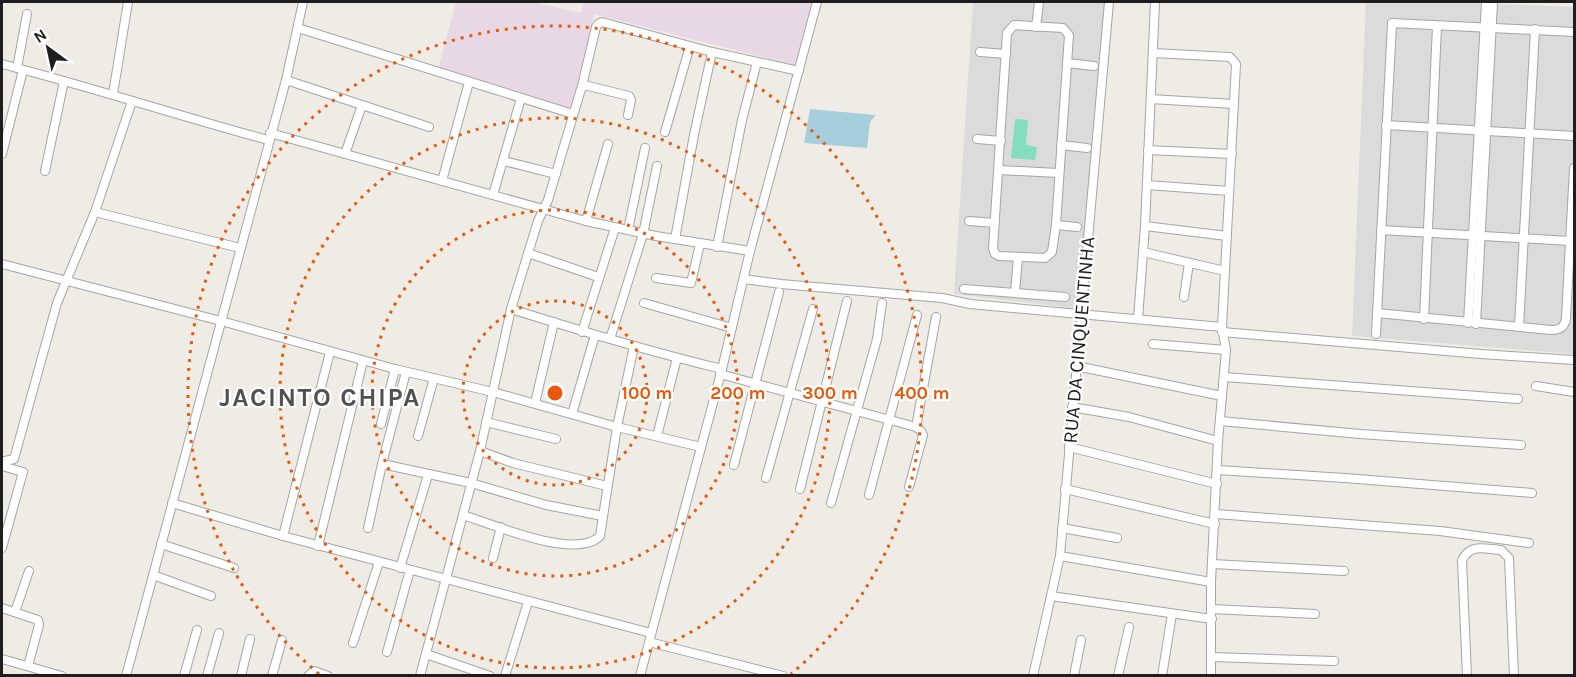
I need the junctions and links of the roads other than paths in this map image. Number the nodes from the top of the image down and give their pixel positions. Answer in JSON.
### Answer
{"nodes":[{"id":1,"x":128,"y":2,"type":"edge"},
{"id":2,"x":303,"y":2,"type":"edge"},
{"id":3,"x":817,"y":2,"type":"edge"},
{"id":4,"x":1039,"y":2,"type":"edge"},
{"id":5,"x":1109,"y":2,"type":"edge"},
{"id":6,"x":1155,"y":2,"type":"edge"},
{"id":7,"x":1486,"y":2,"type":"edge"},
{"id":8,"x":1493,"y":2,"type":"edge"},
{"id":9,"x":27,"y":14,"type":"dead end"},
{"id":10,"x":1437,"y":26,"type":"junction"},
{"id":11,"x":1036,"y":27,"type":"junction"},
{"id":12,"x":298,"y":28,"type":"junction"},
{"id":13,"x":1488,"y":28,"type":"junction"},
{"id":14,"x":1535,"y":29,"type":"junction"},
{"id":15,"x":1575,"y":32,"type":"edge"},
{"id":16,"x":690,"y":46,"type":"junction"},
{"id":17,"x":712,"y":52,"type":"junction"},
{"id":18,"x":980,"y":52,"type":"dead end"},
{"id":19,"x":1153,"y":53,"type":"junction"},
{"id":20,"x":1006,"y":54,"type":"junction"},
{"id":21,"x":757,"y":62,"type":"junction"},
{"id":22,"x":1067,"y":63,"type":"junction"},
{"id":23,"x":2,"y":64,"type":"edge"},
{"id":24,"x":1094,"y":66,"type":"dead end"},
{"id":25,"x":20,"y":69,"type":"junction"},
{"id":26,"x":799,"y":71,"type":"junction"},
{"id":27,"x":286,"y":80,"type":"junction"},
{"id":28,"x":64,"y":81,"type":"junction"},
{"id":29,"x":469,"y":82,"type":"junction"},
{"id":30,"x":582,"y":86,"type":"junction"},
{"id":31,"x":113,"y":94,"type":"junction"},
{"id":32,"x":521,"y":98,"type":"junction"},
{"id":33,"x":1151,"y":99,"type":"junction"},
{"id":34,"x":132,"y":101,"type":"junction"},
{"id":35,"x":1234,"y":104,"type":"junction"},
{"id":36,"x":362,"y":105,"type":"junction"},
{"id":37,"x":573,"y":114,"type":"junction"},
{"id":38,"x":628,"y":115,"type":"dead end"},
{"id":39,"x":1386,"y":125,"type":"junction"},
{"id":40,"x":429,"y":127,"type":"dead end"},
{"id":41,"x":1433,"y":128,"type":"junction"},
{"id":42,"x":1482,"y":131,"type":"junction"},
{"id":43,"x":664,"y":132,"type":"dead end"},
{"id":44,"x":1530,"y":134,"type":"junction"},
{"id":45,"x":269,"y":136,"type":"junction"},
{"id":46,"x":1575,"y":136,"type":"edge"},
{"id":47,"x":977,"y":139,"type":"dead end"},
{"id":48,"x":1001,"y":141,"type":"junction"},
{"id":49,"x":608,"y":144,"type":"dead end"},
{"id":50,"x":1061,"y":145,"type":"junction"},
{"id":51,"x":645,"y":148,"type":"dead end"},
{"id":52,"x":1087,"y":148,"type":"dead end"},
{"id":53,"x":1148,"y":150,"type":"junction"},
{"id":54,"x":2,"y":154,"type":"edge"},
{"id":55,"x":345,"y":154,"type":"junction"},
{"id":56,"x":1232,"y":154,"type":"junction"},
{"id":57,"x":504,"y":161,"type":"junction"},
{"id":58,"x":657,"y":166,"type":"dead end"},
{"id":59,"x":1575,"y":168,"type":"edge"},
{"id":60,"x":999,"y":170,"type":"junction"},
{"id":61,"x":45,"y":171,"type":"dead end"},
{"id":62,"x":1058,"y":173,"type":"junction"},
{"id":63,"x":556,"y":174,"type":"junction"},
{"id":64,"x":442,"y":181,"type":"junction"},
{"id":65,"x":1147,"y":185,"type":"junction"},
{"id":66,"x":1229,"y":191,"type":"junction"},
{"id":67,"x":493,"y":195,"type":"junction"},
{"id":68,"x":543,"y":210,"type":"junction"},
{"id":69,"x":95,"y":212,"type":"junction"},
{"id":70,"x":586,"y":221,"type":"junction"},
{"id":71,"x":969,"y":221,"type":"dead end"},
{"id":72,"x":995,"y":223,"type":"junction"},
{"id":73,"x":1056,"y":225,"type":"junction"},
{"id":74,"x":1145,"y":226,"type":"junction"},
{"id":75,"x":1077,"y":227,"type":"dead end"},
{"id":76,"x":615,"y":228,"type":"junction"},
{"id":77,"x":628,"y":230,"type":"junction"},
{"id":78,"x":1381,"y":230,"type":"junction"},
{"id":79,"x":1428,"y":233,"type":"junction"},
{"id":80,"x":643,"y":234,"type":"junction"},
{"id":81,"x":1227,"y":236,"type":"junction"},
{"id":82,"x":1476,"y":236,"type":"junction"},
{"id":83,"x":675,"y":239,"type":"junction"},
{"id":84,"x":1524,"y":239,"type":"junction"},
{"id":85,"x":1570,"y":241,"type":"junction"},
{"id":86,"x":700,"y":244,"type":"junction"},
{"id":87,"x":717,"y":247,"type":"junction"},
{"id":88,"x":240,"y":248,"type":"junction"},
{"id":89,"x":750,"y":251,"type":"junction"},
{"id":90,"x":1143,"y":252,"type":"junction"},
{"id":91,"x":528,"y":253,"type":"junction"},
{"id":92,"x":1018,"y":257,"type":"junction"},
{"id":93,"x":1189,"y":263,"type":"junction"},
{"id":94,"x":2,"y":264,"type":"edge"},
{"id":95,"x":1225,"y":271,"type":"junction"},
{"id":96,"x":598,"y":277,"type":"junction"},
{"id":97,"x":656,"y":278,"type":"dead end"},
{"id":98,"x":744,"y":279,"type":"junction"},
{"id":99,"x":66,"y":281,"type":"junction"},
{"id":100,"x":964,"y":289,"type":"dead end"},
{"id":101,"x":779,"y":292,"type":"dead end"},
{"id":102,"x":1015,"y":292,"type":"junction"},
{"id":103,"x":1065,"y":297,"type":"dead end"},
{"id":104,"x":1184,"y":297,"type":"dead end"},
{"id":105,"x":847,"y":301,"type":"dead end"},
{"id":106,"x":644,"y":303,"type":"dead end"},
{"id":107,"x":882,"y":303,"type":"dead end"},
{"id":108,"x":511,"y":309,"type":"junction"},
{"id":109,"x":813,"y":309,"type":"dead end"},
{"id":110,"x":1081,"y":313,"type":"junction"},
{"id":111,"x":1377,"y":314,"type":"junction"},
{"id":112,"x":917,"y":315,"type":"dead end"},
{"id":113,"x":936,"y":317,"type":"dead end"},
{"id":114,"x":1138,"y":318,"type":"junction"},
{"id":115,"x":1424,"y":319,"type":"junction"},
{"id":116,"x":221,"y":321,"type":"junction"},
{"id":117,"x":554,"y":322,"type":"junction"},
{"id":118,"x":1472,"y":323,"type":"junction"},
{"id":119,"x":1519,"y":327,"type":"junction"},
{"id":120,"x":732,"y":328,"type":"junction"},
{"id":121,"x":1222,"y":329,"type":"junction"},
{"id":122,"x":582,"y":332,"type":"junction"},
{"id":123,"x":1377,"y":334,"type":"dead end"},
{"id":124,"x":595,"y":335,"type":"junction"},
{"id":125,"x":610,"y":339,"type":"junction"},
{"id":126,"x":1153,"y":344,"type":"dead end"},
{"id":127,"x":634,"y":346,"type":"junction"},
{"id":128,"x":1226,"y":350,"type":"junction"},
{"id":129,"x":330,"y":351,"type":"junction"},
{"id":130,"x":677,"y":358,"type":"junction"},
{"id":131,"x":1575,"y":360,"type":"edge"},
{"id":132,"x":363,"y":361,"type":"junction"},
{"id":133,"x":1076,"y":366,"type":"junction"},
{"id":134,"x":395,"y":369,"type":"junction"},
{"id":135,"x":721,"y":371,"type":"junction"},
{"id":136,"x":406,"y":372,"type":"junction"},
{"id":137,"x":1224,"y":377,"type":"junction"},
{"id":138,"x":434,"y":378,"type":"junction"},
{"id":139,"x":755,"y":383,"type":"junction"},
{"id":140,"x":1536,"y":386,"type":"dead end"},
{"id":141,"x":493,"y":392,"type":"junction"},
{"id":142,"x":788,"y":392,"type":"junction"},
{"id":143,"x":1575,"y":392,"type":"edge"},
{"id":144,"x":1222,"y":396,"type":"junction"},
{"id":145,"x":1518,"y":399,"type":"dead end"},
{"id":146,"x":823,"y":402,"type":"junction"},
{"id":147,"x":535,"y":404,"type":"junction"},
{"id":148,"x":1072,"y":407,"type":"junction"},
{"id":149,"x":857,"y":411,"type":"junction"},
{"id":150,"x":572,"y":414,"type":"junction"},
{"id":151,"x":890,"y":420,"type":"junction"},
{"id":152,"x":1220,"y":421,"type":"junction"},
{"id":153,"x":486,"y":422,"type":"junction"},
{"id":154,"x":381,"y":424,"type":"dead end"},
{"id":155,"x":617,"y":427,"type":"junction"},
{"id":156,"x":916,"y":427,"type":"junction"},
{"id":157,"x":418,"y":436,"type":"dead end"},
{"id":158,"x":657,"y":436,"type":"junction"},
{"id":159,"x":556,"y":439,"type":"dead end"},
{"id":160,"x":1218,"y":441,"type":"junction"},
{"id":161,"x":1521,"y":445,"type":"dead end"},
{"id":162,"x":701,"y":447,"type":"junction"},
{"id":163,"x":1069,"y":447,"type":"junction"},
{"id":164,"x":480,"y":451,"type":"junction"},
{"id":165,"x":382,"y":464,"type":"junction"},
{"id":166,"x":2,"y":465,"type":"edge"},
{"id":167,"x":734,"y":465,"type":"dead end"},
{"id":168,"x":1218,"y":470,"type":"junction"},
{"id":169,"x":428,"y":475,"type":"junction"},
{"id":170,"x":766,"y":478,"type":"dead end"},
{"id":171,"x":471,"y":483,"type":"junction"},
{"id":172,"x":1217,"y":484,"type":"junction"},
{"id":173,"x":607,"y":486,"type":"junction"},
{"id":174,"x":909,"y":488,"type":"dead end"},
{"id":175,"x":800,"y":489,"type":"dead end"},
{"id":176,"x":1065,"y":489,"type":"junction"},
{"id":177,"x":1532,"y":493,"type":"dead end"},
{"id":178,"x":869,"y":495,"type":"dead end"},
{"id":179,"x":172,"y":503,"type":"junction"},
{"id":180,"x":831,"y":503,"type":"dead end"},
{"id":181,"x":463,"y":514,"type":"junction"},
{"id":182,"x":1216,"y":514,"type":"junction"},
{"id":183,"x":603,"y":516,"type":"junction"},
{"id":184,"x":1215,"y":524,"type":"junction"},
{"id":185,"x":501,"y":527,"type":"junction"},
{"id":186,"x":368,"y":528,"type":"dead end"},
{"id":187,"x":1062,"y":528,"type":"junction"},
{"id":188,"x":283,"y":536,"type":"junction"},
{"id":189,"x":1117,"y":538,"type":"dead end"},
{"id":190,"x":1529,"y":543,"type":"dead end"},
{"id":191,"x":161,"y":544,"type":"junction"},
{"id":192,"x":318,"y":546,"type":"junction"},
{"id":193,"x":2,"y":548,"type":"edge"},
{"id":194,"x":1060,"y":556,"type":"junction"},
{"id":195,"x":493,"y":558,"type":"dead end"},
{"id":196,"x":379,"y":562,"type":"junction"},
{"id":197,"x":1213,"y":564,"type":"junction"},
{"id":198,"x":400,"y":567,"type":"junction"},
{"id":199,"x":234,"y":568,"type":"dead end"},
{"id":200,"x":410,"y":570,"type":"junction"},
{"id":201,"x":29,"y":571,"type":"dead end"},
{"id":202,"x":1344,"y":571,"type":"dead end"},
{"id":203,"x":153,"y":575,"type":"junction"},
{"id":204,"x":444,"y":580,"type":"junction"},
{"id":205,"x":1211,"y":582,"type":"junction"},
{"id":206,"x":210,"y":596,"type":"dead end"},
{"id":207,"x":1051,"y":596,"type":"junction"},
{"id":208,"x":528,"y":602,"type":"junction"},
{"id":209,"x":2,"y":608,"type":"edge"},
{"id":210,"x":15,"y":612,"type":"junction"},
{"id":211,"x":1172,"y":614,"type":"junction"},
{"id":212,"x":1212,"y":614,"type":"junction"},
{"id":213,"x":1314,"y":614,"type":"dead end"},
{"id":214,"x":1129,"y":627,"type":"dead end"},
{"id":215,"x":197,"y":630,"type":"dead end"},
{"id":216,"x":219,"y":633,"type":"dead end"},
{"id":217,"x":650,"y":638,"type":"junction"},
{"id":218,"x":250,"y":639,"type":"dead end"},
{"id":219,"x":282,"y":640,"type":"dead end"},
{"id":220,"x":1080,"y":640,"type":"dead end"},
{"id":221,"x":353,"y":643,"type":"dead end"},
{"id":222,"x":387,"y":652,"type":"dead end"},
{"id":223,"x":426,"y":654,"type":"junction"},
{"id":224,"x":1212,"y":657,"type":"junction"},
{"id":225,"x":2,"y":659,"type":"edge"},
{"id":226,"x":1334,"y":661,"type":"dead end"},
{"id":227,"x":28,"y":666,"type":"junction"},
{"id":228,"x":62,"y":675,"type":"edge"},
{"id":229,"x":126,"y":675,"type":"edge"},
{"id":230,"x":184,"y":675,"type":"edge"},
{"id":231,"x":207,"y":675,"type":"edge"},
{"id":232,"x":241,"y":675,"type":"edge"},
{"id":233,"x":272,"y":675,"type":"edge"},
{"id":234,"x":308,"y":675,"type":"edge"},
{"id":235,"x":328,"y":675,"type":"edge"},
{"id":236,"x":420,"y":675,"type":"edge"},
{"id":237,"x":490,"y":675,"type":"edge"},
{"id":238,"x":505,"y":675,"type":"edge"},
{"id":239,"x":639,"y":675,"type":"edge"},
{"id":240,"x":783,"y":675,"type":"edge"},
{"id":241,"x":1033,"y":675,"type":"edge"},
{"id":242,"x":1074,"y":675,"type":"edge"},
{"id":243,"x":1118,"y":675,"type":"edge"},
{"id":244,"x":1162,"y":675,"type":"edge"},
{"id":245,"x":1211,"y":675,"type":"edge"},
{"id":246,"x":1467,"y":675,"type":"edge"},
{"id":247,"x":1514,"y":675,"type":"edge"}],
"edges":[{"from":1,"to":31,"type":"street"},
{"from":2,"to":12,"type":"street"},
{"from":3,"to":26,"type":"street"},
{"from":4,"to":11,"type":"street"},
{"from":5,"to":110,"type":"street","name":"RUA DA CINQUENTINHA"},
{"from":6,"to":19,"type":"street"},
{"from":7,"to":13,"type":"street"},
{"from":8,"to":13,"type":"street"},
{"from":9,"to":25,"type":"street"},
{"from":10,"to":13,"type":"street"},
{"from":10,"to":39,"type":"street"},
{"from":10,"to":41,"type":"street"},
{"from":11,"to":20,"type":"street"},
{"from":11,"to":22,"type":"street"},
{"from":12,"to":27,"type":"street"},
{"from":12,"to":29,"type":"street"},
{"from":13,"to":14,"type":"street"},
{"from":13,"to":42,"type":"street"},
{"from":14,"to":15,"type":"street"},
{"from":14,"to":44,"type":"street"},
{"from":16,"to":17,"type":"street"},
{"from":16,"to":30,"type":"street"},
{"from":16,"to":43,"type":"street"},
{"from":17,"to":21,"type":"street"},
{"from":17,"to":83,"type":"street"},
{"from":18,"to":20,"type":"street"},
{"from":19,"to":33,"type":"street"},
{"from":19,"to":35,"type":"street"},
{"from":20,"to":48,"type":"street"},
{"from":21,"to":26,"type":"street"},
{"from":21,"to":87,"type":"street"},
{"from":22,"to":24,"type":"street"},
{"from":22,"to":50,"type":"street"},
{"from":23,"to":25,"type":"street"},
{"from":25,"to":28,"type":"street"},
{"from":25,"to":54,"type":"street"},
{"from":26,"to":89,"type":"street"},
{"from":27,"to":36,"type":"street"},
{"from":27,"to":45,"type":"street"},
{"from":28,"to":31,"type":"street"},
{"from":28,"to":61,"type":"street"},
{"from":29,"to":32,"type":"street"},
{"from":29,"to":64,"type":"street"},
{"from":30,"to":37,"type":"street"},
{"from":30,"to":38,"type":"street"},
{"from":31,"to":34,"type":"street"},
{"from":32,"to":37,"type":"street"},
{"from":32,"to":57,"type":"street"},
{"from":33,"to":35,"type":"street"},
{"from":33,"to":53,"type":"street"},
{"from":34,"to":45,"type":"street"},
{"from":34,"to":69,"type":"street"},
{"from":35,"to":56,"type":"street"},
{"from":36,"to":40,"type":"street"},
{"from":36,"to":55,"type":"street"},
{"from":37,"to":63,"type":"street"},
{"from":39,"to":41,"type":"street"},
{"from":39,"to":78,"type":"street"},
{"from":41,"to":42,"type":"street"},
{"from":41,"to":79,"type":"street"},
{"from":42,"to":44,"type":"street"},
{"from":42,"to":82,"type":"street"},
{"from":44,"to":46,"type":"street"},
{"from":44,"to":84,"type":"street"},
{"from":45,"to":55,"type":"street"},
{"from":45,"to":88,"type":"street"},
{"from":47,"to":48,"type":"street"},
{"from":48,"to":60,"type":"street"},
{"from":49,"to":70,"type":"street"},
{"from":50,"to":52,"type":"street"},
{"from":50,"to":62,"type":"street"},
{"from":51,"to":77,"type":"street"},
{"from":53,"to":56,"type":"street"},
{"from":53,"to":65,"type":"street"},
{"from":55,"to":64,"type":"street"},
{"from":56,"to":66,"type":"street"},
{"from":57,"to":63,"type":"street"},
{"from":57,"to":67,"type":"street"},
{"from":58,"to":80,"type":"street"},
{"from":59,"to":85,"type":"street"},
{"from":60,"to":62,"type":"street"},
{"from":60,"to":72,"type":"street"},
{"from":62,"to":73,"type":"street"},
{"from":63,"to":68,"type":"street"},
{"from":64,"to":67,"type":"street"},
{"from":65,"to":66,"type":"street"},
{"from":65,"to":74,"type":"street"},
{"from":66,"to":81,"type":"street"},
{"from":67,"to":68,"type":"street"},
{"from":68,"to":70,"type":"street"},
{"from":68,"to":91,"type":"street"},
{"from":69,"to":88,"type":"street"},
{"from":69,"to":99,"type":"street"},
{"from":70,"to":76,"type":"street"},
{"from":71,"to":72,"type":"street"},
{"from":72,"to":92,"type":"street"},
{"from":73,"to":75,"type":"street"},
{"from":73,"to":92,"type":"street"},
{"from":74,"to":81,"type":"street"},
{"from":74,"to":90,"type":"street"},
{"from":76,"to":77,"type":"street"},
{"from":76,"to":96,"type":"street"},
{"from":77,"to":80,"type":"street"},
{"from":78,"to":79,"type":"street"},
{"from":78,"to":111,"type":"street"},
{"from":79,"to":82,"type":"street"},
{"from":79,"to":115,"type":"street"},
{"from":80,"to":83,"type":"street"},
{"from":80,"to":125,"type":"street"},
{"from":81,"to":95,"type":"street"},
{"from":82,"to":84,"type":"street"},
{"from":82,"to":118,"type":"street"},
{"from":83,"to":86,"type":"street"},
{"from":84,"to":85,"type":"street"},
{"from":84,"to":119,"type":"street"},
{"from":85,"to":119,"type":"street"},
{"from":86,"to":87,"type":"street"},
{"from":86,"to":97,"type":"street"},
{"from":87,"to":89,"type":"street"},
{"from":88,"to":116,"type":"street"},
{"from":89,"to":98,"type":"street"},
{"from":90,"to":93,"type":"street"},
{"from":90,"to":114,"type":"street"},
{"from":91,"to":96,"type":"street"},
{"from":91,"to":108,"type":"street"},
{"from":92,"to":102,"type":"street"},
{"from":93,"to":95,"type":"street"},
{"from":93,"to":104,"type":"street"},
{"from":94,"to":99,"type":"street"},
{"from":95,"to":121,"type":"street"},
{"from":96,"to":122,"type":"street"},
{"from":98,"to":110,"type":"street"},
{"from":98,"to":120,"type":"street"},
{"from":99,"to":116,"type":"street"},
{"from":99,"to":166,"type":"street"},
{"from":100,"to":102,"type":"street"},
{"from":101,"to":139,"type":"street"},
{"from":102,"to":103,"type":"street"},
{"from":105,"to":146,"type":"street"},
{"from":106,"to":120,"type":"street"},
{"from":107,"to":149,"type":"street"},
{"from":108,"to":117,"type":"street"},
{"from":108,"to":141,"type":"street"},
{"from":109,"to":142,"type":"street"},
{"from":110,"to":114,"type":"street"},
{"from":110,"to":133,"type":"street","name":"RUA DA CINQUENTINHA"},
{"from":111,"to":115,"type":"street"},
{"from":111,"to":123,"type":"street"},
{"from":112,"to":151,"type":"street"},
{"from":113,"to":156,"type":"street"},
{"from":114,"to":121,"type":"street"},
{"from":115,"to":118,"type":"street"},
{"from":116,"to":129,"type":"street"},
{"from":116,"to":179,"type":"street"},
{"from":117,"to":122,"type":"street"},
{"from":117,"to":147,"type":"street"},
{"from":118,"to":119,"type":"street"},
{"from":120,"to":135,"type":"street"},
{"from":121,"to":128,"type":"street"},
{"from":121,"to":131,"type":"street"},
{"from":122,"to":124,"type":"street"},
{"from":124,"to":125,"type":"street"},
{"from":124,"to":150,"type":"street"},
{"from":125,"to":127,"type":"street"},
{"from":126,"to":128,"type":"street"},
{"from":127,"to":130,"type":"street"},
{"from":127,"to":155,"type":"street"},
{"from":128,"to":137,"type":"street"},
{"from":129,"to":132,"type":"street"},
{"from":129,"to":188,"type":"street"},
{"from":130,"to":135,"type":"street"},
{"from":130,"to":158,"type":"street"},
{"from":132,"to":134,"type":"street"},
{"from":132,"to":192,"type":"street"},
{"from":133,"to":144,"type":"street"},
{"from":133,"to":148,"type":"street","name":"RUA DA CINQUENTINHA"},
{"from":134,"to":136,"type":"street"},
{"from":134,"to":154,"type":"street"},
{"from":135,"to":139,"type":"street"},
{"from":135,"to":162,"type":"street"},
{"from":136,"to":138,"type":"street"},
{"from":136,"to":165,"type":"street"},
{"from":137,"to":144,"type":"street"},
{"from":137,"to":145,"type":"street"},
{"from":138,"to":141,"type":"street"},
{"from":138,"to":157,"type":"street"},
{"from":139,"to":142,"type":"street"},
{"from":139,"to":167,"type":"street"},
{"from":140,"to":143,"type":"street"},
{"from":141,"to":147,"type":"street"},
{"from":141,"to":153,"type":"street"},
{"from":142,"to":146,"type":"street"},
{"from":142,"to":170,"type":"street"},
{"from":144,"to":152,"type":"street"},
{"from":146,"to":149,"type":"street"},
{"from":146,"to":175,"type":"street"},
{"from":147,"to":150,"type":"street"},
{"from":148,"to":160,"type":"street"},
{"from":148,"to":163,"type":"street","name":"RUA DA CINQUENTINHA"},
{"from":149,"to":151,"type":"street"},
{"from":149,"to":180,"type":"street"},
{"from":150,"to":155,"type":"street"},
{"from":151,"to":156,"type":"street"},
{"from":151,"to":178,"type":"street"},
{"from":152,"to":160,"type":"street"},
{"from":152,"to":161,"type":"street"},
{"from":153,"to":159,"type":"street"},
{"from":153,"to":164,"type":"street"},
{"from":155,"to":158,"type":"street"},
{"from":155,"to":173,"type":"street"},
{"from":156,"to":174,"type":"street"},
{"from":158,"to":162,"type":"street"},
{"from":160,"to":168,"type":"street"},
{"from":162,"to":217,"type":"street"},
{"from":163,"to":172,"type":"street"},
{"from":163,"to":176,"type":"street","name":"RUA DA CINQUENTINHA"},
{"from":164,"to":171,"type":"street"},
{"from":164,"to":173,"type":"street"},
{"from":165,"to":169,"type":"street"},
{"from":165,"to":186,"type":"street"},
{"from":166,"to":193,"type":"street"},
{"from":168,"to":172,"type":"street"},
{"from":168,"to":177,"type":"street"},
{"from":169,"to":171,"type":"street"},
{"from":169,"to":198,"type":"street"},
{"from":171,"to":181,"type":"street"},
{"from":171,"to":183,"type":"street"},
{"from":172,"to":182,"type":"street"},
{"from":173,"to":183,"type":"street"},
{"from":176,"to":184,"type":"street"},
{"from":176,"to":187,"type":"street","name":"RUA DA CINQUENTINHA"},
{"from":179,"to":188,"type":"street"},
{"from":179,"to":191,"type":"street"},
{"from":181,"to":185,"type":"street"},
{"from":181,"to":204,"type":"street"},
{"from":182,"to":184,"type":"street"},
{"from":182,"to":190,"type":"street"},
{"from":183,"to":185,"type":"street"},
{"from":184,"to":197,"type":"street"},
{"from":185,"to":195,"type":"street"},
{"from":187,"to":189,"type":"street"},
{"from":187,"to":194,"type":"street","name":"RUA DA CINQUENTINHA"},
{"from":188,"to":192,"type":"street"},
{"from":191,"to":199,"type":"street"},
{"from":191,"to":203,"type":"street"},
{"from":192,"to":196,"type":"street"},
{"from":194,"to":205,"type":"street"},
{"from":194,"to":207,"type":"street","name":"RUA DA CINQUENTINHA"},
{"from":196,"to":198,"type":"street"},
{"from":196,"to":221,"type":"street"},
{"from":197,"to":202,"type":"street"},
{"from":197,"to":205,"type":"street"},
{"from":198,"to":200,"type":"street"},
{"from":200,"to":204,"type":"street"},
{"from":200,"to":222,"type":"street"},
{"from":201,"to":210,"type":"street"},
{"from":203,"to":206,"type":"street"},
{"from":203,"to":229,"type":"street"},
{"from":204,"to":208,"type":"street"},
{"from":204,"to":223,"type":"street"},
{"from":205,"to":212,"type":"street"},
{"from":207,"to":211,"type":"street"},
{"from":207,"to":241,"type":"street","name":"RUA DA CINQUENTINHA"},
{"from":208,"to":217,"type":"street"},
{"from":208,"to":238,"type":"street"},
{"from":209,"to":210,"type":"street"},
{"from":210,"to":227,"type":"street"},
{"from":211,"to":212,"type":"street"},
{"from":211,"to":244,"type":"street"},
{"from":212,"to":213,"type":"street"},
{"from":212,"to":224,"type":"street"},
{"from":214,"to":243,"type":"street"},
{"from":215,"to":230,"type":"street"},
{"from":216,"to":231,"type":"street"},
{"from":217,"to":239,"type":"street"},
{"from":217,"to":240,"type":"street"},
{"from":218,"to":232,"type":"street"},
{"from":219,"to":233,"type":"street"},
{"from":220,"to":242,"type":"street"},
{"from":223,"to":236,"type":"street"},
{"from":223,"to":237,"type":"street"},
{"from":224,"to":226,"type":"street"},
{"from":224,"to":245,"type":"street"},
{"from":225,"to":227,"type":"street"},
{"from":227,"to":228,"type":"street"},
{"from":234,"to":235,"type":"street"},
{"from":246,"to":247,"type":"street"}]}
